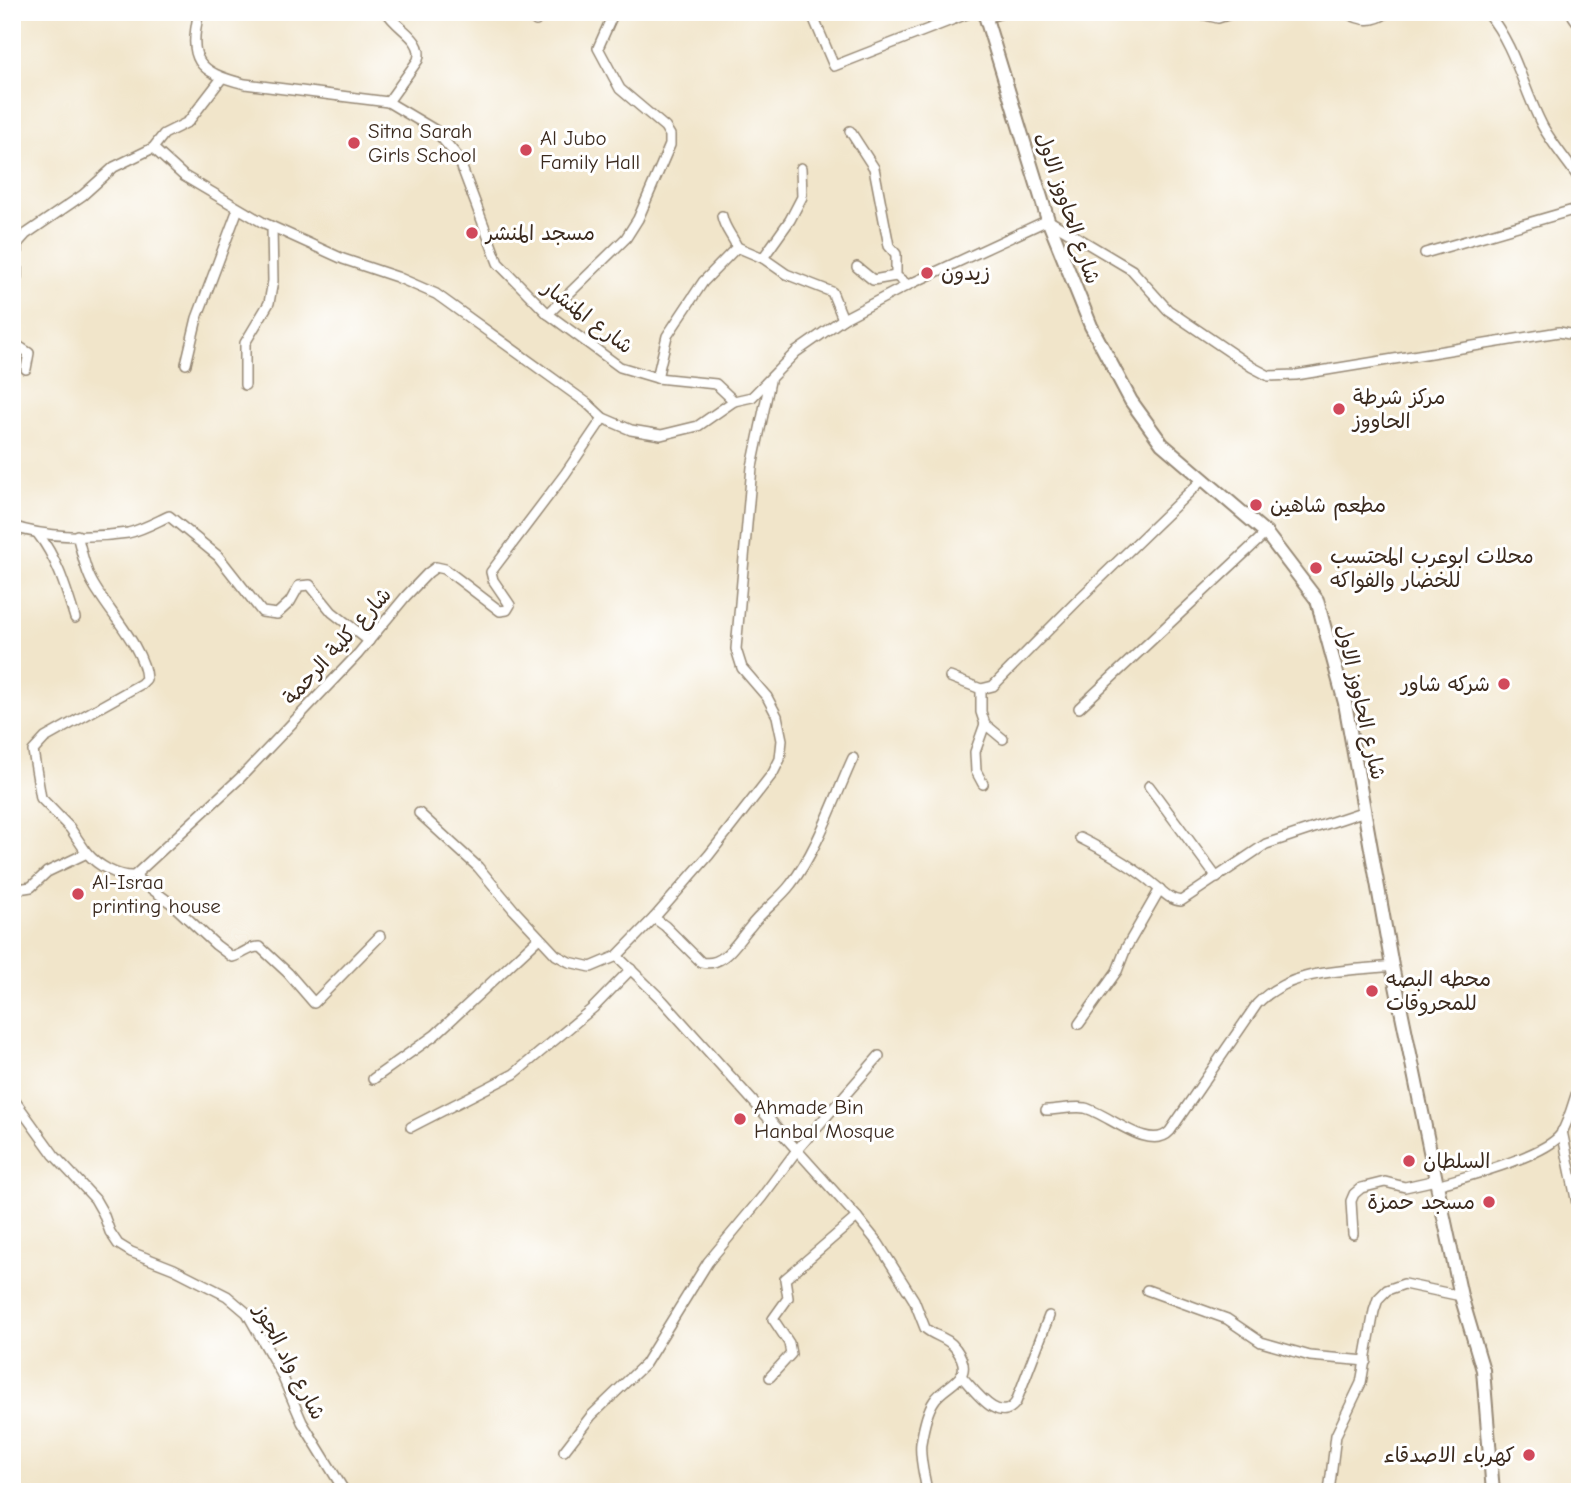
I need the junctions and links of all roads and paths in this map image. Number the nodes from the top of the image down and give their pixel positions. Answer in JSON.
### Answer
{"nodes":[{"id":1,"x":199,"y":12,"type":"edge"},
{"id":2,"x":239,"y":12,"type":"edge"},
{"id":3,"x":252,"y":12,"type":"edge"},
{"id":4,"x":387,"y":12,"type":"edge"},
{"id":5,"x":527,"y":12,"type":"edge"},
{"id":6,"x":614,"y":12,"type":"edge"},
{"id":7,"x":811,"y":12,"type":"edge"},
{"id":8,"x":972,"y":12,"type":"edge"},
{"id":9,"x":1004,"y":12,"type":"edge"},
{"id":10,"x":1145,"y":12,"type":"edge"},
{"id":11,"x":1185,"y":12,"type":"edge"},
{"id":12,"x":1193,"y":12,"type":"edge"},
{"id":13,"x":1236,"y":12,"type":"edge"},
{"id":14,"x":1345,"y":12,"type":"edge"},
{"id":15,"x":1388,"y":12,"type":"edge"},
{"id":16,"x":1486,"y":12,"type":"edge"},
{"id":17,"x":1578,"y":12,"type":"edge"},
{"id":18,"x":985,"y":15,"type":"edge"},
{"id":19,"x":536,"y":21,"type":"dead end"},
{"id":20,"x":1580,"y":26,"type":"edge"},
{"id":21,"x":222,"y":78,"type":"junction"},
{"id":22,"x":388,"y":102,"type":"junction"},
{"id":23,"x":850,"y":131,"type":"dead end"},
{"id":24,"x":153,"y":148,"type":"junction"},
{"id":25,"x":801,"y":168,"type":"dead end"},
{"id":26,"x":1580,"y":180,"type":"edge"},
{"id":27,"x":1580,"y":208,"type":"edge"},
{"id":28,"x":239,"y":209,"type":"junction"},
{"id":29,"x":722,"y":216,"type":"dead end"},
{"id":30,"x":1048,"y":220,"type":"junction"},
{"id":31,"x":272,"y":227,"type":"junction"},
{"id":32,"x":737,"y":247,"type":"junction"},
{"id":33,"x":1425,"y":253,"type":"dead end"},
{"id":34,"x":763,"y":258,"type":"junction"},
{"id":35,"x":856,"y":267,"type":"dead end"},
{"id":36,"x":896,"y":276,"type":"junction"},
{"id":37,"x":908,"y":285,"type":"junction"},
{"id":38,"x":12,"y":298,"type":"edge"},
{"id":39,"x":548,"y":314,"type":"junction"},
{"id":40,"x":843,"y":319,"type":"junction"},
{"id":41,"x":1580,"y":336,"type":"edge"},
{"id":42,"x":12,"y":342,"type":"edge"},
{"id":43,"x":186,"y":364,"type":"dead end"},
{"id":44,"x":26,"y":369,"type":"dead end"},
{"id":45,"x":657,"y":378,"type":"junction"},
{"id":46,"x":770,"y":381,"type":"junction"},
{"id":47,"x":245,"y":385,"type":"dead end"},
{"id":48,"x":734,"y":401,"type":"junction"},
{"id":49,"x":603,"y":418,"type":"junction"},
{"id":50,"x":1202,"y":480,"type":"junction"},
{"id":51,"x":12,"y":526,"type":"edge"},
{"id":52,"x":1266,"y":533,"type":"junction"},
{"id":53,"x":38,"y":534,"type":"junction"},
{"id":54,"x":77,"y":536,"type":"junction"},
{"id":55,"x":75,"y":618,"type":"dead end"},
{"id":56,"x":369,"y":641,"type":"junction"},
{"id":57,"x":950,"y":677,"type":"dead end"},
{"id":58,"x":981,"y":689,"type":"junction"},
{"id":59,"x":1079,"y":708,"type":"dead end"},
{"id":60,"x":985,"y":724,"type":"junction"},
{"id":61,"x":1003,"y":739,"type":"dead end"},
{"id":62,"x":853,"y":758,"type":"dead end"},
{"id":63,"x":983,"y":785,"type":"dead end"},
{"id":64,"x":1149,"y":786,"type":"dead end"},
{"id":65,"x":1365,"y":811,"type":"junction"},
{"id":66,"x":419,"y":813,"type":"dead end"},
{"id":67,"x":1080,"y":838,"type":"dead end"},
{"id":68,"x":87,"y":853,"type":"junction"},
{"id":69,"x":134,"y":876,"type":"junction"},
{"id":70,"x":1217,"y":878,"type":"junction"},
{"id":71,"x":1160,"y":889,"type":"junction"},
{"id":72,"x":12,"y":890,"type":"edge"},
{"id":73,"x":654,"y":918,"type":"junction"},
{"id":74,"x":380,"y":936,"type":"dead end"},
{"id":75,"x":539,"y":938,"type":"junction"},
{"id":76,"x":617,"y":957,"type":"junction"},
{"id":77,"x":1392,"y":966,"type":"junction"},
{"id":78,"x":631,"y":969,"type":"junction"},
{"id":79,"x":1079,"y":1024,"type":"dead end"},
{"id":80,"x":879,"y":1056,"type":"dead end"},
{"id":81,"x":373,"y":1079,"type":"dead end"},
{"id":82,"x":1580,"y":1083,"type":"edge"},
{"id":83,"x":12,"y":1097,"type":"edge"},
{"id":84,"x":1046,"y":1110,"type":"dead end"},
{"id":85,"x":411,"y":1127,"type":"dead end"},
{"id":86,"x":1562,"y":1131,"type":"junction"},
{"id":87,"x":797,"y":1150,"type":"junction"},
{"id":88,"x":1436,"y":1183,"type":"junction"},
{"id":89,"x":857,"y":1217,"type":"junction"},
{"id":90,"x":1580,"y":1218,"type":"edge"},
{"id":91,"x":1353,"y":1234,"type":"dead end"},
{"id":92,"x":1147,"y":1290,"type":"dead end"},
{"id":93,"x":1461,"y":1296,"type":"junction"},
{"id":94,"x":1049,"y":1316,"type":"dead end"},
{"id":95,"x":1366,"y":1361,"type":"junction"},
{"id":96,"x":961,"y":1376,"type":"junction"},
{"id":97,"x":770,"y":1377,"type":"dead end"},
{"id":98,"x":564,"y":1451,"type":"dead end"},
{"id":99,"x":345,"y":1492,"type":"edge"},
{"id":100,"x":927,"y":1492,"type":"edge"},
{"id":101,"x":1329,"y":1492,"type":"edge"},
{"id":102,"x":1493,"y":1492,"type":"edge"}],
"edges":[{"from":1,"to":21,"type":"street"},
{"from":2,"to":3,"type":"street"},
{"from":4,"to":22,"type":"street"},
{"from":5,"to":19,"type":"street"},
{"from":6,"to":39,"type":"street"},
{"from":7,"to":8,"type":"street"},
{"from":9,"to":18,"type":"street"},
{"from":10,"to":11,"type":"street"},
{"from":12,"to":13,"type":"street"},
{"from":14,"to":15,"type":"street"},
{"from":16,"to":26,"type":"street"},
{"from":17,"to":20,"type":"street"},
{"from":18,"to":30,"type":"main road","name":"شارع الحاووز الاول"},
{"from":21,"to":22,"type":"street","name":"شارع المنشار"},
{"from":21,"to":24,"type":"street"},
{"from":22,"to":39,"type":"street","name":"شارع المنشار"},
{"from":23,"to":36,"type":"street"},
{"from":24,"to":28,"type":"street"},
{"from":24,"to":38,"type":"street"},
{"from":25,"to":34,"type":"street"},
{"from":27,"to":33,"type":"street"},
{"from":28,"to":31,"type":"street"},
{"from":28,"to":43,"type":"street"},
{"from":29,"to":32,"type":"street"},
{"from":30,"to":37,"type":"street"},
{"from":30,"to":41,"type":"street"},
{"from":30,"to":50,"type":"main road","name":"شارع الحاووز الاول"},
{"from":31,"to":47,"type":"street"},
{"from":31,"to":49,"type":"street"},
{"from":32,"to":34,"type":"street"},
{"from":32,"to":45,"type":"street"},
{"from":34,"to":40,"type":"street"},
{"from":35,"to":36,"type":"street"},
{"from":36,"to":37,"type":"street"},
{"from":37,"to":40,"type":"street"},
{"from":39,"to":45,"type":"street","name":"شارع المنشار"},
{"from":40,"to":46,"type":"street"},
{"from":42,"to":44,"type":"street"},
{"from":45,"to":48,"type":"street","name":"شارع المنشار"},
{"from":46,"to":48,"type":"street"},
{"from":46,"to":73,"type":"street"},
{"from":48,"to":49,"type":"street"},
{"from":49,"to":56,"type":"street","name":"شارع كلية الرحمة"},
{"from":50,"to":52,"type":"main road","name":"شارع الحاووز الاول"},
{"from":50,"to":58,"type":"street"},
{"from":51,"to":53,"type":"street"},
{"from":52,"to":59,"type":"street"},
{"from":52,"to":65,"type":"main road","name":"شارع الحاووز الاول"},
{"from":53,"to":54,"type":"street"},
{"from":53,"to":55,"type":"street"},
{"from":54,"to":56,"type":"street"},
{"from":54,"to":68,"type":"street"},
{"from":56,"to":69,"type":"street","name":"شارع كلية الرحمة"},
{"from":57,"to":58,"type":"street"},
{"from":58,"to":60,"type":"street"},
{"from":60,"to":61,"type":"street"},
{"from":60,"to":63,"type":"street"},
{"from":62,"to":73,"type":"street"},
{"from":64,"to":70,"type":"street"},
{"from":65,"to":70,"type":"street"},
{"from":65,"to":77,"type":"main road","name":"شارع الحاووز الاول"},
{"from":66,"to":75,"type":"street"},
{"from":67,"to":71,"type":"street"},
{"from":68,"to":69,"type":"street"},
{"from":68,"to":72,"type":"street"},
{"from":69,"to":74,"type":"street"},
{"from":70,"to":71,"type":"street"},
{"from":71,"to":79,"type":"street"},
{"from":73,"to":76,"type":"street"},
{"from":75,"to":76,"type":"street"},
{"from":75,"to":81,"type":"street"},
{"from":76,"to":78,"type":"street"},
{"from":77,"to":84,"type":"street"},
{"from":77,"to":88,"type":"main road","name":"شارع الحاووز الاول"},
{"from":78,"to":85,"type":"street"},
{"from":78,"to":87,"type":"street"},
{"from":80,"to":87,"type":"street"},
{"from":82,"to":86,"type":"street"},
{"from":83,"to":99,"type":"street","name":"شارع واد الجوز"},
{"from":86,"to":88,"type":"street"},
{"from":86,"to":90,"type":"street"},
{"from":87,"to":89,"type":"street"},
{"from":87,"to":98,"type":"street"},
{"from":88,"to":91,"type":"street"},
{"from":88,"to":93,"type":"main road","name":"شارع الحاووز الاول"},
{"from":89,"to":96,"type":"street"},
{"from":89,"to":97,"type":"street"},
{"from":92,"to":95,"type":"street"},
{"from":93,"to":95,"type":"street"},
{"from":93,"to":102,"type":"main road","name":"شارع الحاووز الاول"},
{"from":94,"to":96,"type":"street"},
{"from":95,"to":101,"type":"street"},
{"from":96,"to":100,"type":"street"}]}
